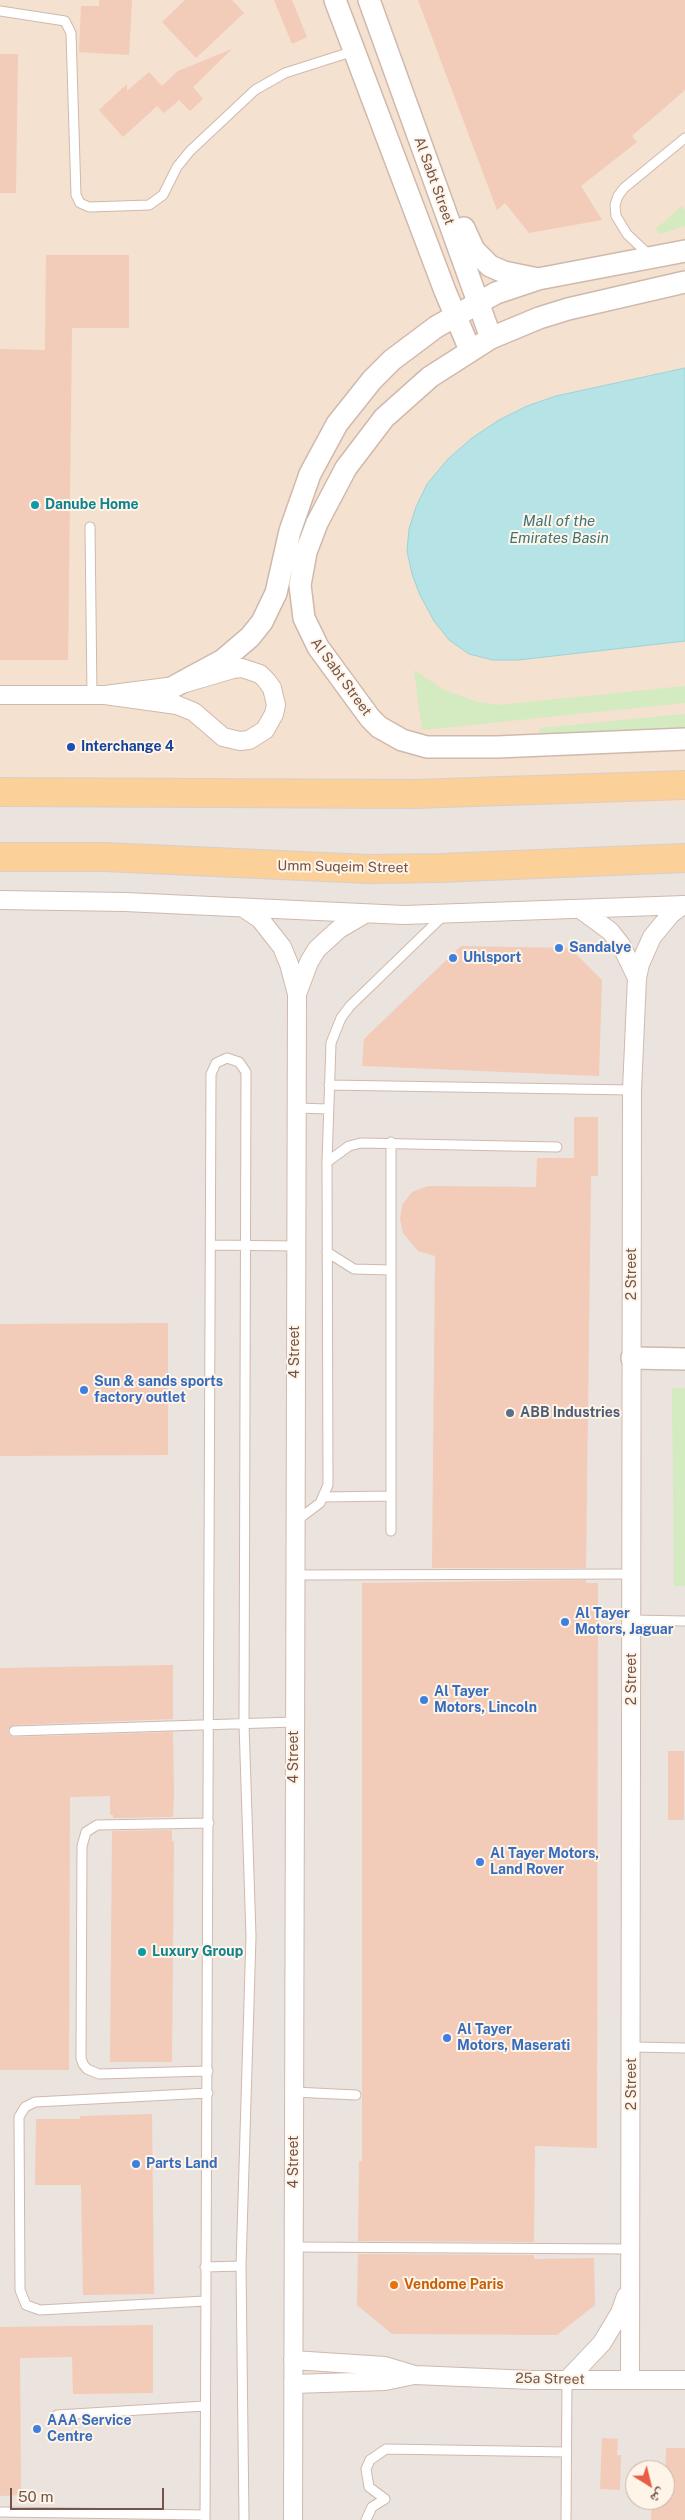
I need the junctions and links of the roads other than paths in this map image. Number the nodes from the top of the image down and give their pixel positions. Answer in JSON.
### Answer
{"nodes":[{"id":1,"x":335,"y":0,"type":"edge"},
{"id":2,"x":368,"y":0,"type":"edge"},
{"id":3,"x":0,"y":11,"type":"edge"},
{"id":4,"x":354,"y":51,"type":"junction"},
{"id":5,"x":685,"y":138,"type":"edge"},
{"id":6,"x":434,"y":183,"type":"junction"},
{"id":7,"x":685,"y":251,"type":"edge"},
{"id":8,"x":654,"y":258,"type":"junction"},
{"id":9,"x":538,"y":279,"type":"junction"},
{"id":10,"x":685,"y":282,"type":"edge"},
{"id":11,"x":479,"y":302,"type":"junction"},
{"id":12,"x":454,"y":315,"type":"junction"},
{"id":13,"x":492,"y":338,"type":"junction"},
{"id":14,"x":470,"y":350,"type":"junction"},
{"id":15,"x":90,"y":527,"type":"dead end"},
{"id":16,"x":175,"y":686,"type":"junction"},
{"id":17,"x":0,"y":694,"type":"edge"},
{"id":18,"x":98,"y":695,"type":"junction"},
{"id":19,"x":685,"y":739,"type":"edge"},
{"id":20,"x":685,"y":785,"type":"edge"},
{"id":21,"x":0,"y":792,"type":"edge"},
{"id":22,"x":0,"y":856,"type":"edge"},
{"id":23,"x":685,"y":858,"type":"edge"},
{"id":24,"x":0,"y":900,"type":"edge"},
{"id":25,"x":684,"y":905,"type":"edge"},
{"id":26,"x":245,"y":909,"type":"junction"},
{"id":27,"x":580,"y":909,"type":"junction"},
{"id":28,"x":364,"y":914,"type":"junction"},
{"id":29,"x":444,"y":915,"type":"junction"},
{"id":30,"x":637,"y":978,"type":"junction"},
{"id":31,"x":297,"y":994,"type":"junction"},
{"id":32,"x":329,"y":1085,"type":"junction"},
{"id":33,"x":632,"y":1090,"type":"junction"},
{"id":34,"x":297,"y":1108,"type":"junction"},
{"id":35,"x":328,"y":1108,"type":"junction"},
{"id":36,"x":391,"y":1142,"type":"junction"},
{"id":37,"x":557,"y":1147,"type":"dead end"},
{"id":38,"x":327,"y":1162,"type":"junction"},
{"id":39,"x":211,"y":1245,"type":"junction"},
{"id":40,"x":244,"y":1246,"type":"junction"},
{"id":41,"x":295,"y":1246,"type":"junction"},
{"id":42,"x":327,"y":1252,"type":"junction"},
{"id":43,"x":390,"y":1270,"type":"junction"},
{"id":44,"x":632,"y":1358,"type":"junction"},
{"id":45,"x":685,"y":1359,"type":"edge"},
{"id":46,"x":390,"y":1496,"type":"junction"},
{"id":47,"x":324,"y":1497,"type":"junction"},
{"id":48,"x":294,"y":1522,"type":"junction"},
{"id":49,"x":391,"y":1531,"type":"dead end"},
{"id":50,"x":632,"y":1574,"type":"junction"},
{"id":51,"x":295,"y":1575,"type":"junction"},
{"id":52,"x":632,"y":1620,"type":"junction"},
{"id":53,"x":685,"y":1621,"type":"edge"},
{"id":54,"x":294,"y":1722,"type":"junction"},
{"id":55,"x":244,"y":1724,"type":"junction"},
{"id":56,"x":209,"y":1725,"type":"junction"},
{"id":57,"x":14,"y":1732,"type":"dead end"},
{"id":58,"x":209,"y":1823,"type":"junction"},
{"id":59,"x":632,"y":2047,"type":"junction"},
{"id":60,"x":685,"y":2048,"type":"edge"},
{"id":61,"x":208,"y":2071,"type":"junction"},
{"id":62,"x":294,"y":2092,"type":"junction"},
{"id":63,"x":208,"y":2093,"type":"junction"},
{"id":64,"x":356,"y":2094,"type":"dead end"},
{"id":65,"x":293,"y":2247,"type":"junction"},
{"id":66,"x":630,"y":2249,"type":"junction"},
{"id":67,"x":241,"y":2266,"type":"junction"},
{"id":68,"x":205,"y":2267,"type":"junction"},
{"id":69,"x":631,"y":2280,"type":"junction"},
{"id":70,"x":205,"y":2300,"type":"junction"},
{"id":71,"x":293,"y":2360,"type":"junction"},
{"id":72,"x":415,"y":2374,"type":"junction"},
{"id":73,"x":567,"y":2380,"type":"junction"},
{"id":74,"x":630,"y":2380,"type":"junction"},
{"id":75,"x":685,"y":2380,"type":"edge"},
{"id":76,"x":293,"y":2384,"type":"junction"},
{"id":77,"x":205,"y":2406,"type":"junction"},
{"id":78,"x":57,"y":2415,"type":"dead end"},
{"id":79,"x":566,"y":2452,"type":"junction"},
{"id":80,"x":0,"y":2512,"type":"edge"},
{"id":81,"x":205,"y":2518,"type":"edge"},
{"id":82,"x":294,"y":2519,"type":"edge"},
{"id":83,"x":244,"y":2520,"type":"edge"},
{"id":84,"x":366,"y":2520,"type":"edge"},
{"id":85,"x":566,"y":2520,"type":"edge"}],
"edges":[{"from":1,"to":4,"type":"street","name":"Al Sabt Street"},
{"from":2,"to":6,"type":"street","name":"Al Sabt Street"},
{"from":3,"to":4,"type":"lane"},
{"from":4,"to":12,"type":"street","name":"Al Sabt Street"},
{"from":5,"to":8,"type":"lane"},
{"from":6,"to":9,"type":"street"},
{"from":6,"to":11,"type":"street","name":"Al Sabt Street"},
{"from":7,"to":8,"type":"street"},
{"from":8,"to":9,"type":"street"},
{"from":9,"to":11,"type":"street"},
{"from":10,"to":13,"type":"street"},
{"from":11,"to":12,"type":"street"},
{"from":11,"to":13,"type":"street","name":"Al Sabt Street"},
{"from":12,"to":14,"type":"street","name":"Al Sabt Street"},
{"from":12,"to":16,"type":"street"},
{"from":13,"to":14,"type":"street","name":"Al Sabt Street"},
{"from":14,"to":19,"type":"street","name":"Al Sabt Street"},
{"from":15,"to":18,"type":"lane"},
{"from":16,"to":18,"type":"street"},
{"from":16,"to":18,"type":"street"},
{"from":17,"to":18,"type":"street"},
{"from":20,"to":21,"type":"main road"},
{"from":22,"to":23,"type":"main road","name":"Umm Suqeim Street"},
{"from":24,"to":26,"type":"street"},
{"from":25,"to":27,"type":"street"},
{"from":25,"to":30,"type":"street","name":"2 Street"},
{"from":26,"to":28,"type":"street"},
{"from":26,"to":31,"type":"street","name":"4 Street"},
{"from":27,"to":29,"type":"street"},
{"from":27,"to":30,"type":"street","name":"2 Street"},
{"from":28,"to":29,"type":"street"},
{"from":28,"to":31,"type":"street","name":"4 Street"},
{"from":29,"to":32,"type":"lane"},
{"from":30,"to":33,"type":"street","name":"2 Street"},
{"from":31,"to":34,"type":"street","name":"4 Street"},
{"from":32,"to":33,"type":"lane"},
{"from":32,"to":35,"type":"lane"},
{"from":33,"to":44,"type":"street","name":"2 Street"},
{"from":34,"to":35,"type":"lane"},
{"from":34,"to":41,"type":"street","name":"4 Street"},
{"from":35,"to":38,"type":"lane"},
{"from":36,"to":37,"type":"lane"},
{"from":36,"to":38,"type":"lane"},
{"from":36,"to":43,"type":"lane"},
{"from":38,"to":42,"type":"lane"},
{"from":39,"to":40,"type":"lane"},
{"from":39,"to":40,"type":"lane"},
{"from":39,"to":56,"type":"lane"},
{"from":40,"to":41,"type":"lane"},
{"from":40,"to":55,"type":"lane"},
{"from":41,"to":48,"type":"street","name":"4 Street"},
{"from":42,"to":43,"type":"lane"},
{"from":42,"to":47,"type":"lane"},
{"from":43,"to":46,"type":"lane"},
{"from":44,"to":45,"type":"street"},
{"from":44,"to":50,"type":"street","name":"2 Street"},
{"from":46,"to":47,"type":"lane"},
{"from":46,"to":49,"type":"lane"},
{"from":47,"to":48,"type":"lane"},
{"from":48,"to":51,"type":"street","name":"4 Street"},
{"from":50,"to":51,"type":"lane"},
{"from":50,"to":52,"type":"street","name":"2 Street"},
{"from":51,"to":54,"type":"street","name":"4 Street"},
{"from":52,"to":53,"type":"lane"},
{"from":52,"to":59,"type":"street","name":"2 Street"},
{"from":54,"to":55,"type":"lane"},
{"from":54,"to":62,"type":"street","name":"4 Street"},
{"from":55,"to":56,"type":"lane"},
{"from":55,"to":67,"type":"lane"},
{"from":56,"to":57,"type":"lane"},
{"from":56,"to":58,"type":"lane"},
{"from":58,"to":61,"type":"lane"},
{"from":58,"to":61,"type":"lane"},
{"from":59,"to":60,"type":"lane"},
{"from":59,"to":66,"type":"street","name":"2 Street"},
{"from":61,"to":63,"type":"lane"},
{"from":62,"to":64,"type":"lane"},
{"from":62,"to":65,"type":"street","name":"4 Street"},
{"from":63,"to":68,"type":"lane"},
{"from":63,"to":70,"type":"lane"},
{"from":65,"to":66,"type":"lane"},
{"from":65,"to":71,"type":"street","name":"4 Street"},
{"from":66,"to":69,"type":"street","name":"2 Street"},
{"from":67,"to":68,"type":"lane"},
{"from":67,"to":83,"type":"lane"},
{"from":68,"to":70,"type":"lane"},
{"from":69,"to":73,"type":"street"},
{"from":69,"to":74,"type":"street","name":"2 Street"},
{"from":70,"to":77,"type":"lane"},
{"from":71,"to":72,"type":"street","name":"25a Street"},
{"from":71,"to":76,"type":"street","name":"4 Street"},
{"from":72,"to":73,"type":"street","name":"25a Street"},
{"from":72,"to":76,"type":"street","name":"25a Street"},
{"from":73,"to":74,"type":"street","name":"25a Street"},
{"from":73,"to":79,"type":"lane"},
{"from":74,"to":75,"type":"street","name":"25a Street"},
{"from":76,"to":82,"type":"street","name":"4 Street"},
{"from":77,"to":78,"type":"lane"},
{"from":77,"to":81,"type":"lane"},
{"from":79,"to":84,"type":"lane"},
{"from":79,"to":85,"type":"lane"},
{"from":80,"to":81,"type":"lane"}]}
